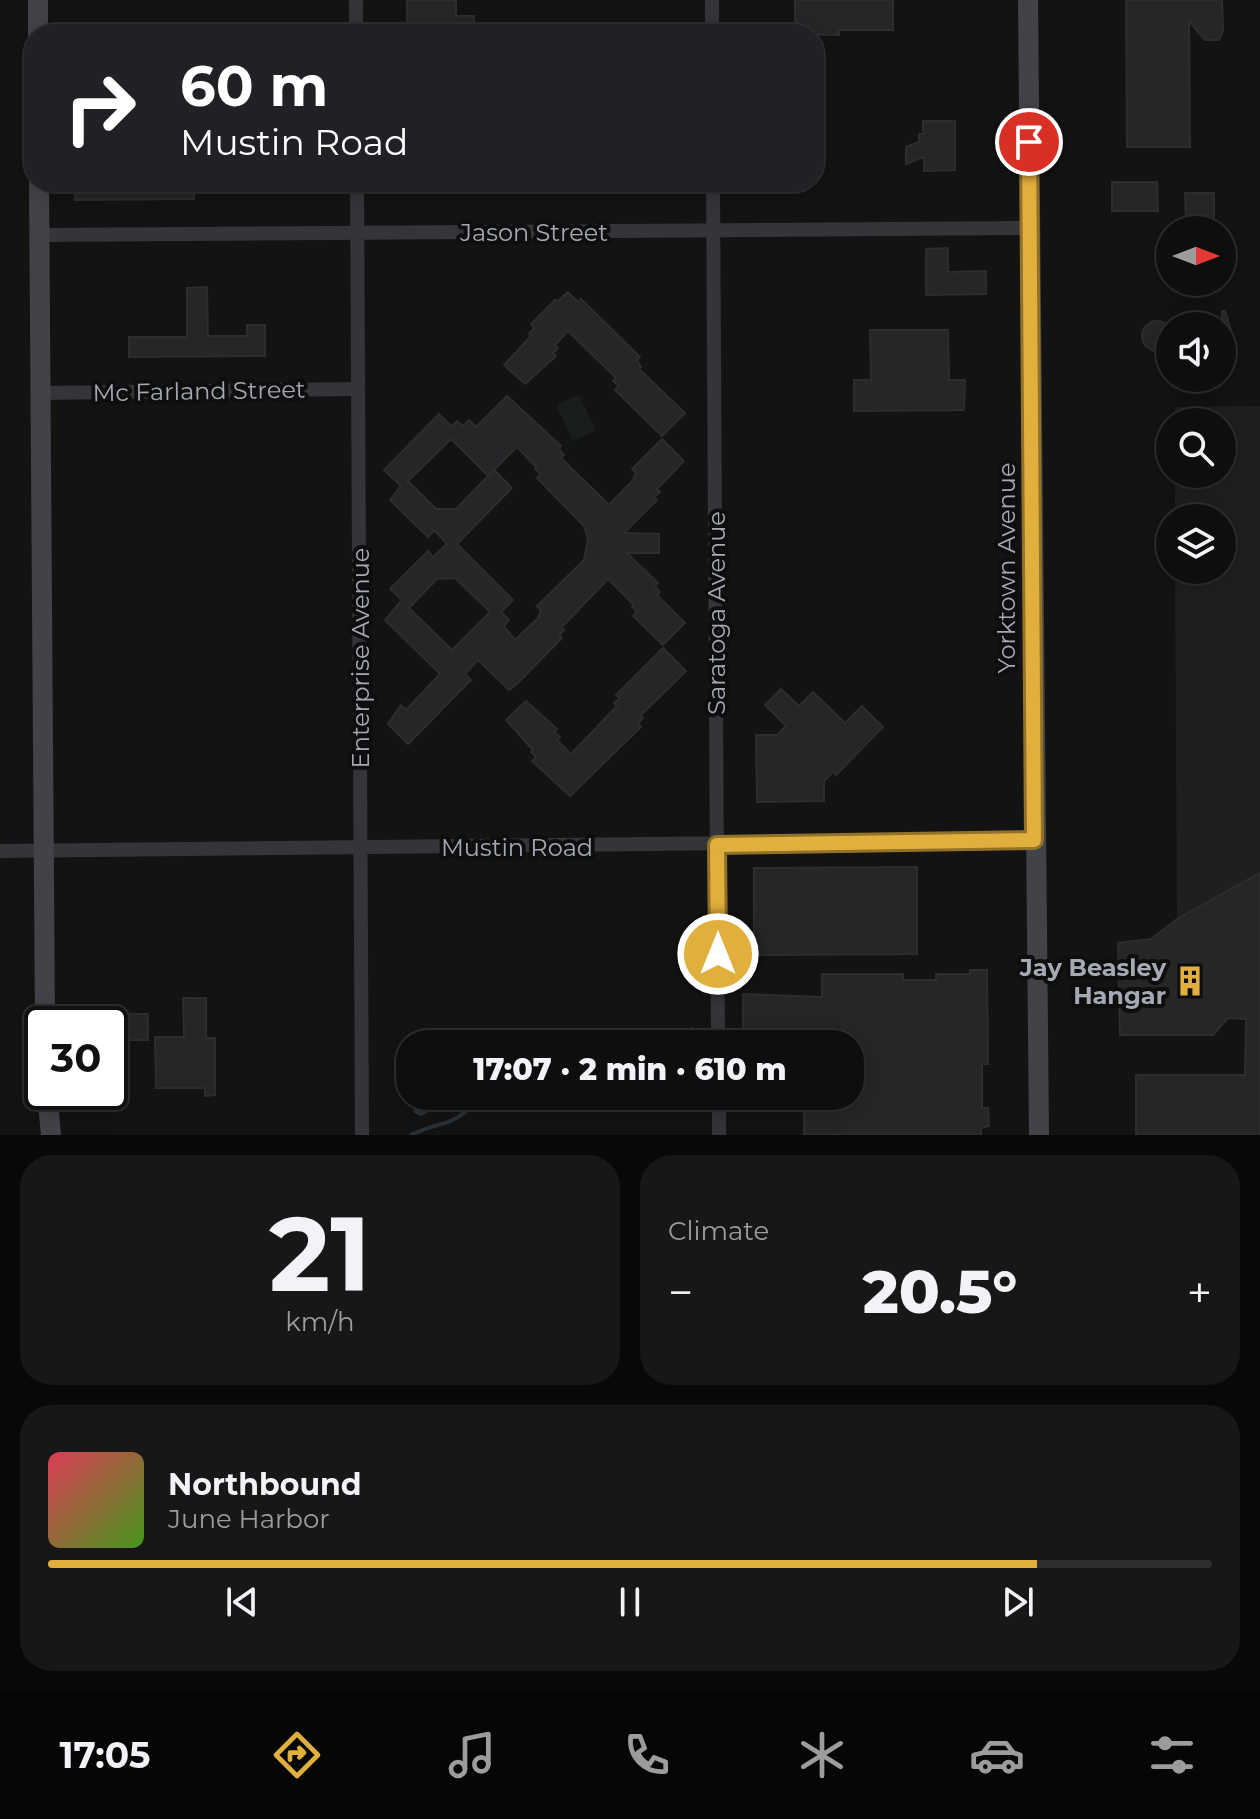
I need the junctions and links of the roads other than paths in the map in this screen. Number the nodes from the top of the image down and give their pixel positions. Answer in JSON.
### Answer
{"nodes":[{"id":1,"x":38,"y":0,"type":"edge"},
{"id":2,"x":356,"y":0,"type":"edge"},
{"id":3,"x":712,"y":0,"type":"edge"},
{"id":4,"x":1028,"y":0,"type":"edge"},
{"id":5,"x":38,"y":24,"type":"edge"},
{"id":6,"x":356,"y":24,"type":"edge"},
{"id":7,"x":712,"y":24,"type":"edge"},
{"id":8,"x":39,"y":192,"type":"edge"},
{"id":9,"x":357,"y":192,"type":"edge"},
{"id":10,"x":713,"y":192,"type":"edge"},
{"id":11,"x":1030,"y":228,"type":"junction"},
{"id":12,"x":714,"y":230,"type":"junction"},
{"id":13,"x":357,"y":233,"type":"junction"},
{"id":14,"x":39,"y":235,"type":"junction"},
{"id":15,"x":358,"y":389,"type":"junction"},
{"id":16,"x":40,"y":393,"type":"junction"},
{"id":17,"x":1034,"y":840,"type":"junction"},
{"id":18,"x":717,"y":845,"type":"junction"},
{"id":19,"x":361,"y":848,"type":"junction"},
{"id":20,"x":0,"y":851,"type":"edge"},
{"id":21,"x":43,"y":851,"type":"junction"},
{"id":22,"x":45,"y":1006,"type":"edge"},
{"id":23,"x":718,"y":1030,"type":"edge"},
{"id":24,"x":49,"y":1110,"type":"edge"},
{"id":25,"x":719,"y":1110,"type":"edge"},
{"id":26,"x":51,"y":1135,"type":"edge"},
{"id":27,"x":362,"y":1135,"type":"edge"},
{"id":28,"x":719,"y":1135,"type":"edge"},
{"id":29,"x":1039,"y":1135,"type":"edge"}],
"edges":[{"from":1,"to":5,"type":"main road"},
{"from":2,"to":6,"type":"street"},
{"from":3,"to":7,"type":"street"},
{"from":4,"to":11,"type":"main road","name":"Yorktown Avenue"},
{"from":8,"to":14,"type":"main road"},
{"from":9,"to":13,"type":"street","name":"Enterprise Avenue"},
{"from":10,"to":12,"type":"street","name":"Saratoga Avenue"},
{"from":11,"to":12,"type":"street","name":"Jason Street"},
{"from":11,"to":17,"type":"main road","name":"Yorktown Avenue"},
{"from":12,"to":13,"type":"street","name":"Jason Street"},
{"from":12,"to":18,"type":"street","name":"Saratoga Avenue"},
{"from":13,"to":14,"type":"street","name":"Jason Street"},
{"from":13,"to":15,"type":"street","name":"Enterprise Avenue"},
{"from":14,"to":16,"type":"main road"},
{"from":15,"to":16,"type":"street","name":"Mc Farland Street"},
{"from":15,"to":19,"type":"street","name":"Enterprise Avenue"},
{"from":16,"to":21,"type":"main road"},
{"from":17,"to":18,"type":"street","name":"Mustin Road"},
{"from":17,"to":29,"type":"main road","name":"Yorktown Avenue"},
{"from":18,"to":19,"type":"street","name":"Mustin Road"},
{"from":18,"to":23,"type":"street","name":"Saratoga Avenue"},
{"from":19,"to":21,"type":"street","name":"Mustin Road"},
{"from":19,"to":27,"type":"street","name":"Enterprise Avenue"},
{"from":20,"to":21,"type":"street","name":"Mustin Road"},
{"from":21,"to":22,"type":"main road"},
{"from":24,"to":26,"type":"main road"},
{"from":25,"to":28,"type":"street"}]}
